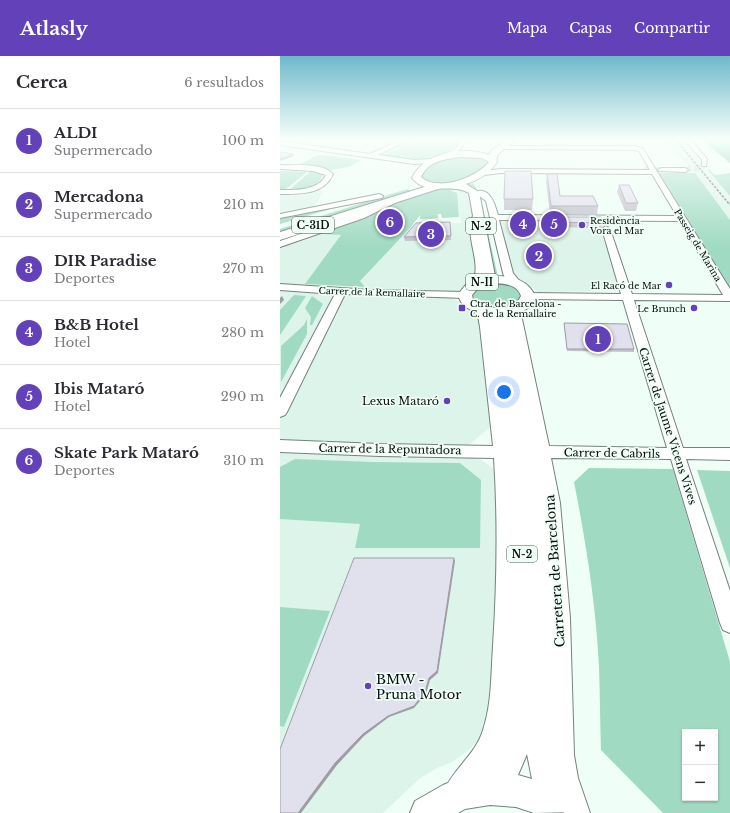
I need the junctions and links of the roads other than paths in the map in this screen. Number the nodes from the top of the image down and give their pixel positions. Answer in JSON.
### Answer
{"nodes":[{"id":1,"x":329,"y":175,"type":"edge"},
{"id":2,"x":416,"y":175,"type":"edge"},
{"id":3,"x":655,"y":175,"type":"edge"},
{"id":4,"x":479,"y":176,"type":"joint"},
{"id":5,"x":416,"y":180,"type":"junction"},
{"id":6,"x":452,"y":185,"type":"junction"},
{"id":7,"x":437,"y":186,"type":"junction"},
{"id":8,"x":280,"y":192,"type":"edge"},
{"id":9,"x":481,"y":193,"type":"junction"},
{"id":10,"x":410,"y":194,"type":"junction"},
{"id":11,"x":379,"y":196,"type":"junction"},
{"id":12,"x":341,"y":212,"type":"junction"},
{"id":13,"x":280,"y":216,"type":"edge"},
{"id":14,"x":494,"y":217,"type":"junction"},
{"id":15,"x":682,"y":219,"type":"junction"},
{"id":16,"x":604,"y":223,"type":"junction"},
{"id":17,"x":280,"y":227,"type":"edge"},
{"id":18,"x":280,"y":236,"type":"edge"},
{"id":19,"x":280,"y":244,"type":"edge"},
{"id":20,"x":512,"y":282,"type":"junction"},
{"id":21,"x":480,"y":283,"type":"junction"},
{"id":22,"x":280,"y":287,"type":"edge"},
{"id":23,"x":341,"y":292,"type":"junction"},
{"id":24,"x":465,"y":295,"type":"junction"},
{"id":25,"x":627,"y":296,"type":"junction"},
{"id":26,"x":730,"y":298,"type":"edge"},
{"id":27,"x":505,"y":307,"type":"junction"},
{"id":28,"x":280,"y":412,"type":"edge"},
{"id":29,"x":280,"y":446,"type":"edge"},
{"id":30,"x":501,"y":452,"type":"junction"},
{"id":31,"x":542,"y":452,"type":"junction"},
{"id":32,"x":677,"y":453,"type":"junction"},
{"id":33,"x":730,"y":454,"type":"edge"},
{"id":34,"x":730,"y":623,"type":"edge"},
{"id":35,"x":484,"y":790,"type":"junction"},
{"id":36,"x":438,"y":806,"type":"edge"},
{"id":37,"x":566,"y":812,"type":"edge"}],
"edges":[{"from":1,"to":8,"type":"street"},
{"from":2,"to":5,"type":"main road"},
{"from":3,"to":15,"type":"street","name":"Passeig de Marina"},
{"from":4,"to":6,"type":"main road"},
{"from":4,"to":9,"type":"main road","number":"N-2"},
{"from":5,"to":7,"type":"main road"},
{"from":5,"to":11,"type":"highway","number":"C-31D"},
{"from":6,"to":7,"type":"main road"},
{"from":6,"to":21,"type":"main road","number":"N-2"},
{"from":7,"to":10,"type":"highway"},
{"from":9,"to":14,"type":"street"},
{"from":9,"to":20,"type":"main road","number":"N-2"},
{"from":10,"to":12,"type":"highway","number":"C-31D"},
{"from":10,"to":19,"type":"street"},
{"from":11,"to":12,"type":"highway","number":"C-31D"},
{"from":11,"to":13,"type":"street"},
{"from":12,"to":17,"type":"highway","number":"C-31D"},
{"from":12,"to":18,"type":"highway","number":"C-31D"},
{"from":14,"to":16,"type":"street"},
{"from":14,"to":20,"type":"street"},
{"from":15,"to":16,"type":"street"},
{"from":15,"to":26,"type":"street","name":"Passeig de Marina"},
{"from":16,"to":25,"type":"street","name":"Carrer de Jaume Vicens Vives"},
{"from":20,"to":21,"type":"main road","number":"N-II"},
{"from":20,"to":27,"type":"main road"},
{"from":21,"to":24,"type":"main road","number":"N-II"},
{"from":22,"to":23,"type":"street","name":"Carrer de la Remallaire"},
{"from":23,"to":24,"type":"street","name":"Carrer de la Remallaire"},
{"from":23,"to":28,"type":"street"},
{"from":24,"to":27,"type":"main road","number":"N-II"},
{"from":25,"to":26,"type":"street"},
{"from":25,"to":27,"type":"street"},
{"from":25,"to":32,"type":"street","name":"Carrer de Jaume Vicens Vives"},
{"from":27,"to":30,"type":"street"},
{"from":27,"to":31,"type":"street","name":"Carretera de Barcelona"},
{"from":27,"to":35,"type":"main road","number":"N-2"},
{"from":27,"to":37,"type":"main road","number":"N-2"},
{"from":29,"to":30,"type":"street","name":"Carrer de la Repuntadora"},
{"from":30,"to":36,"type":"street"},
{"from":31,"to":32,"type":"street","name":"Carrer de Cabrils"},
{"from":31,"to":37,"type":"street","name":"Carretera de Barcelona"},
{"from":32,"to":33,"type":"street","name":"Carrer de Cabrils"},
{"from":32,"to":34,"type":"street","name":"Carrer de Jaume Vicens Vives"},
{"from":35,"to":36,"type":"main road"},
{"from":35,"to":37,"type":"main road"}]}
